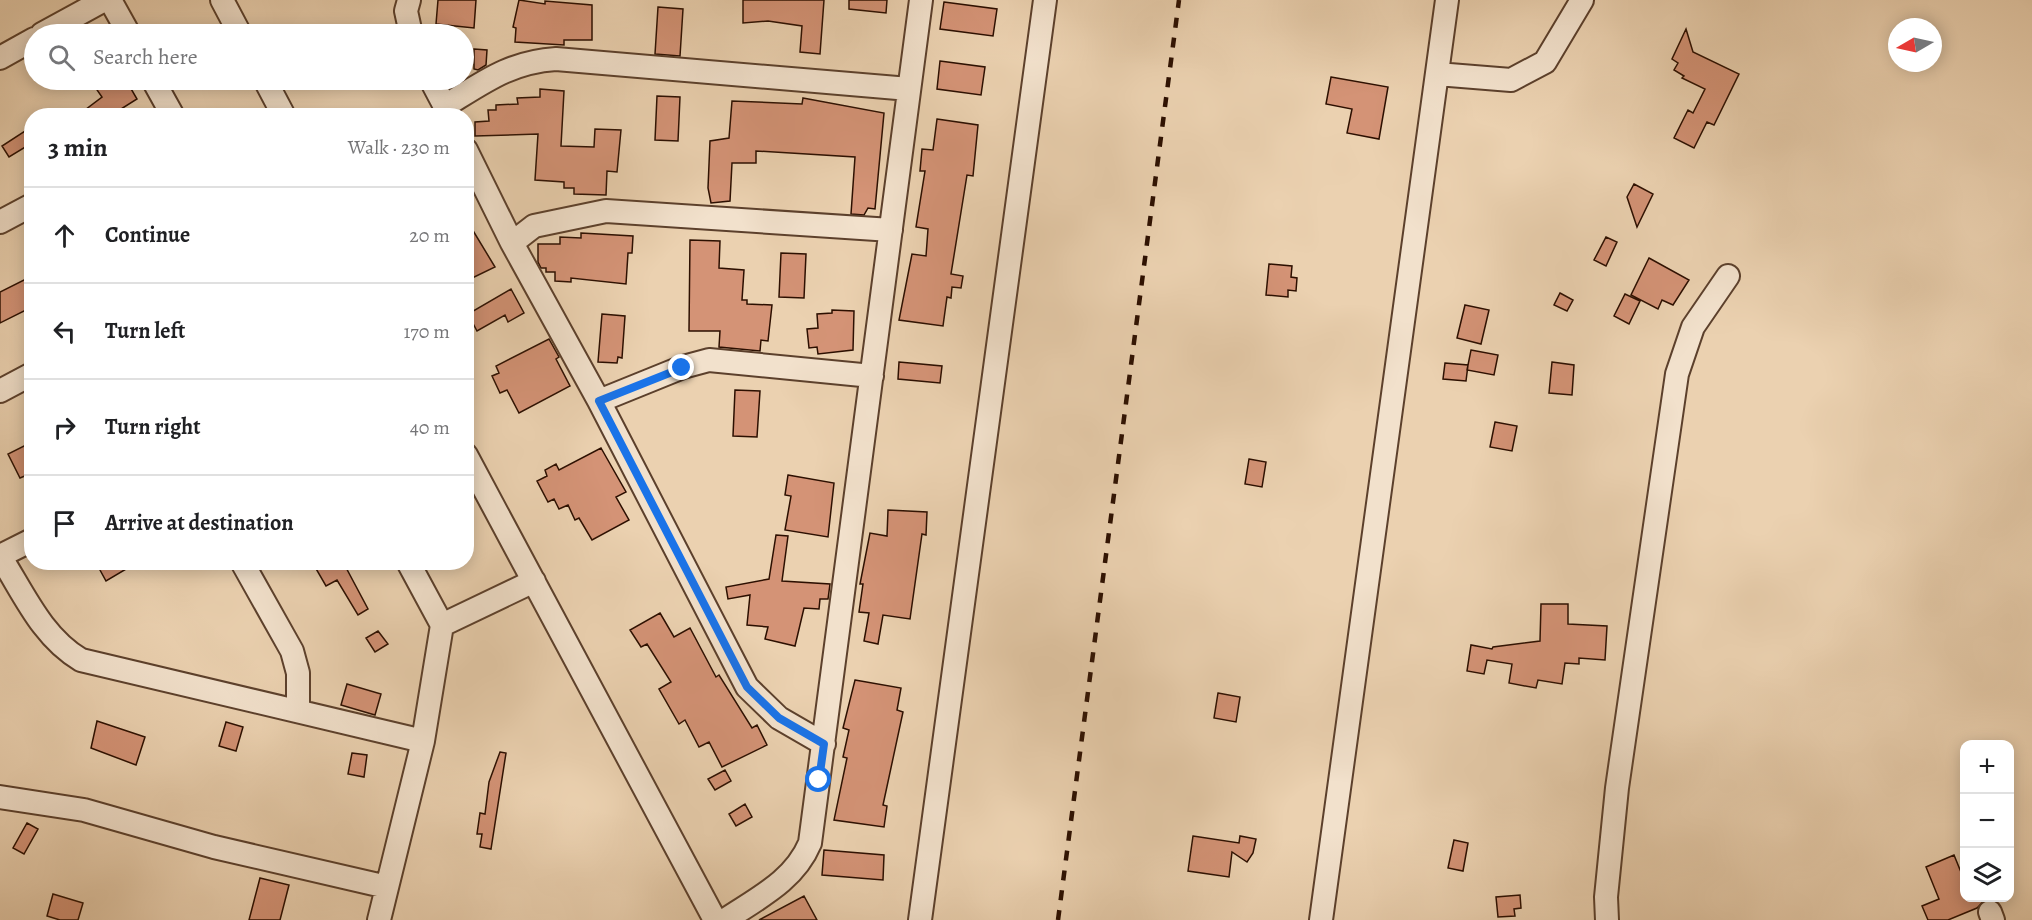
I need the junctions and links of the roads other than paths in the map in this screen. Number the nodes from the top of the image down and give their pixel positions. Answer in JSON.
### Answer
{"nodes":[{"id":1,"x":104,"y":0,"type":"edge"},
{"id":2,"x":110,"y":0,"type":"edge"},
{"id":3,"x":222,"y":0,"type":"edge"},
{"id":4,"x":409,"y":0,"type":"edge"},
{"id":5,"x":921,"y":0,"type":"edge"},
{"id":6,"x":1045,"y":0,"type":"edge"},
{"id":7,"x":1448,"y":0,"type":"edge"},
{"id":8,"x":1582,"y":0,"type":"edge"},
{"id":9,"x":60,"y":24,"type":"edge"},
{"id":10,"x":123,"y":24,"type":"edge"},
{"id":11,"x":235,"y":24,"type":"edge"},
{"id":12,"x":409,"y":24,"type":"edge"},
{"id":13,"x":24,"y":45,"type":"edge"},
{"id":14,"x":0,"y":58,"type":"edge"},
{"id":15,"x":1437,"y":74,"type":"junction"},
{"id":16,"x":909,"y":88,"type":"junction"},
{"id":17,"x":159,"y":90,"type":"edge"},
{"id":18,"x":270,"y":90,"type":"edge"},
{"id":19,"x":435,"y":90,"type":"edge"},
{"id":20,"x":169,"y":108,"type":"edge"},
{"id":21,"x":280,"y":108,"type":"edge"},
{"id":22,"x":445,"y":108,"type":"edge"},
{"id":23,"x":451,"y":108,"type":"edge"},
{"id":24,"x":474,"y":166,"type":"edge"},
{"id":25,"x":24,"y":209,"type":"edge"},
{"id":26,"x":0,"y":222,"type":"edge"},
{"id":27,"x":891,"y":230,"type":"junction"},
{"id":28,"x":512,"y":243,"type":"junction"},
{"id":29,"x":1728,"y":276,"type":"dead end"},
{"id":30,"x":872,"y":376,"type":"junction"},
{"id":31,"x":24,"y":378,"type":"edge"},
{"id":32,"x":0,"y":391,"type":"edge"},
{"id":33,"x":599,"y":401,"type":"junction"},
{"id":34,"x":474,"y":470,"type":"edge"},
{"id":35,"x":24,"y":544,"type":"edge"},
{"id":36,"x":0,"y":556,"type":"edge"},
{"id":37,"x":246,"y":570,"type":"edge"},
{"id":38,"x":412,"y":570,"type":"edge"},
{"id":39,"x":534,"y":581,"type":"junction"},
{"id":40,"x":442,"y":626,"type":"junction"},
{"id":41,"x":298,"y":711,"type":"junction"},
{"id":42,"x":423,"y":741,"type":"junction"},
{"id":43,"x":824,"y":744,"type":"junction"},
{"id":44,"x":0,"y":797,"type":"edge"},
{"id":45,"x":387,"y":887,"type":"junction"},
{"id":46,"x":379,"y":920,"type":"edge"},
{"id":47,"x":715,"y":920,"type":"edge"},
{"id":48,"x":724,"y":920,"type":"edge"},
{"id":49,"x":920,"y":920,"type":"edge"},
{"id":50,"x":1321,"y":920,"type":"edge"},
{"id":51,"x":1607,"y":920,"type":"edge"}],
"edges":[{"from":1,"to":9,"type":"street"},
{"from":2,"to":10,"type":"street"},
{"from":3,"to":11,"type":"street"},
{"from":4,"to":12,"type":"street"},
{"from":5,"to":16,"type":"street"},
{"from":6,"to":49,"type":"street"},
{"from":7,"to":15,"type":"street"},
{"from":8,"to":15,"type":"street"},
{"from":13,"to":14,"type":"street"},
{"from":15,"to":50,"type":"street"},
{"from":16,"to":23,"type":"street"},
{"from":16,"to":27,"type":"street"},
{"from":17,"to":20,"type":"street"},
{"from":18,"to":21,"type":"street"},
{"from":19,"to":22,"type":"street"},
{"from":24,"to":28,"type":"street"},
{"from":25,"to":26,"type":"street"},
{"from":27,"to":28,"type":"street"},
{"from":27,"to":30,"type":"street"},
{"from":28,"to":33,"type":"street"},
{"from":29,"to":51,"type":"street"},
{"from":30,"to":33,"type":"street"},
{"from":30,"to":43,"type":"street"},
{"from":31,"to":32,"type":"street"},
{"from":33,"to":43,"type":"street"},
{"from":34,"to":39,"type":"street"},
{"from":35,"to":36,"type":"street"},
{"from":36,"to":41,"type":"street"},
{"from":37,"to":41,"type":"street"},
{"from":38,"to":40,"type":"street"},
{"from":39,"to":40,"type":"street"},
{"from":39,"to":47,"type":"street"},
{"from":40,"to":42,"type":"street"},
{"from":41,"to":42,"type":"street"},
{"from":42,"to":45,"type":"street"},
{"from":43,"to":48,"type":"street"},
{"from":44,"to":45,"type":"street"},
{"from":45,"to":46,"type":"street"}]}
